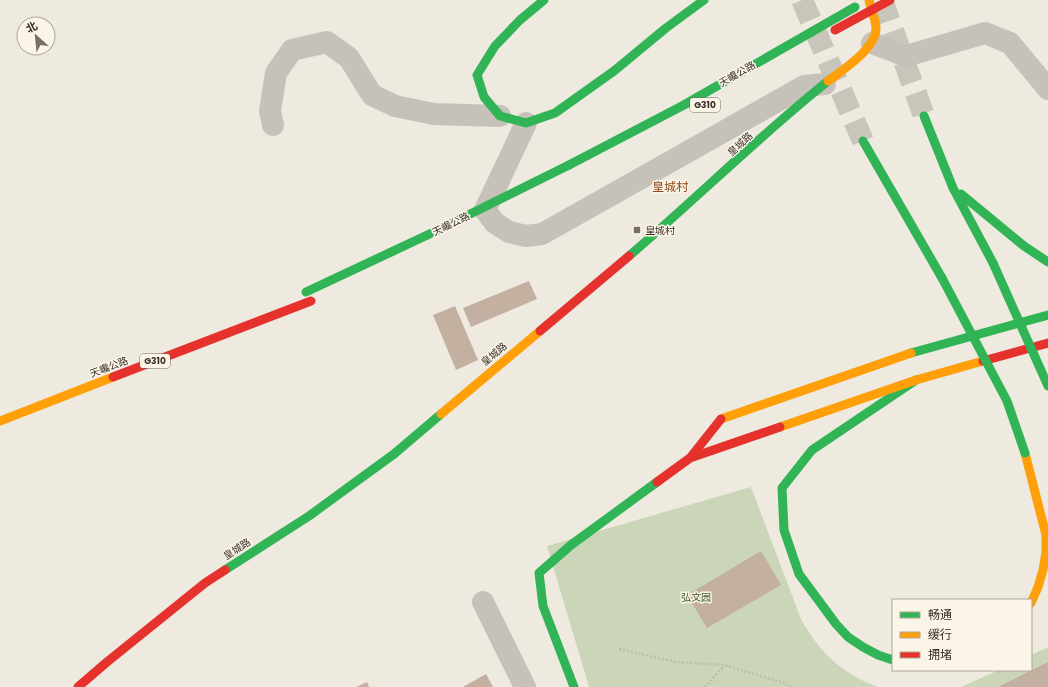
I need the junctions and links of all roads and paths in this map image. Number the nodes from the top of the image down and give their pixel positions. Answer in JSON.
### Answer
{"nodes":[{"id":1,"x":544,"y":0,"type":"edge"},
{"id":2,"x":704,"y":0,"type":"edge"},
{"id":3,"x":868,"y":0,"type":"edge"},
{"id":4,"x":890,"y":0,"type":"edge"},
{"id":5,"x":832,"y":32,"type":"dead end"},
{"id":6,"x":872,"y":43,"type":"junction"},
{"id":7,"x":825,"y":84,"type":"junction"},
{"id":8,"x":1048,"y":89,"type":"edge"},
{"id":9,"x":500,"y":116,"type":"junction"},
{"id":10,"x":924,"y":116,"type":"tunnel mouth"},
{"id":11,"x":526,"y":123,"type":"junction"},
{"id":12,"x":273,"y":125,"type":"dead end"},
{"id":13,"x":863,"y":141,"type":"tunnel mouth"},
{"id":14,"x":953,"y":188,"type":"junction"},
{"id":15,"x":498,"y":213,"type":"dead end"},
{"id":16,"x":484,"y":220,"type":"dead end"},
{"id":17,"x":1048,"y":262,"type":"edge"},
{"id":18,"x":302,"y":294,"type":"dead end"},
{"id":19,"x":315,"y":300,"type":"dead end"},
{"id":20,"x":1048,"y":315,"type":"edge"},
{"id":21,"x":1048,"y":343,"type":"edge"},
{"id":22,"x":915,"y":377,"type":"junction"},
{"id":23,"x":1048,"y":386,"type":"edge"},
{"id":24,"x":0,"y":421,"type":"edge"},
{"id":25,"x":690,"y":458,"type":"junction"},
{"id":26,"x":1032,"y":601,"type":"edge"},
{"id":27,"x":483,"y":602,"type":"dead end"},
{"id":28,"x":619,"y":649,"type":"dead end"},
{"id":29,"x":892,"y":660,"type":"edge"},
{"id":30,"x":724,"y":665,"type":"junction"},
{"id":31,"x":78,"y":687,"type":"edge"},
{"id":32,"x":525,"y":687,"type":"edge"},
{"id":33,"x":574,"y":687,"type":"edge"},
{"id":34,"x":705,"y":687,"type":"edge"},
{"id":35,"x":792,"y":687,"type":"edge"}],
"edges":[{"from":1,"to":9,"type":"main road"},
{"from":2,"to":11,"type":"main road"},
{"from":3,"to":6,"type":"main road"},
{"from":3,"to":18,"type":"main road","name":"天巉公路","number":"G310","bridge":true},
{"from":4,"to":5,"type":"main road","bridge":true},
{"from":6,"to":7,"type":"main road","name":"皇城路"},
{"from":6,"to":8,"type":"street"},
{"from":7,"to":11,"type":"street"},
{"from":7,"to":31,"type":"main road","name":"皇城路"},
{"from":9,"to":11,"type":"main road"},
{"from":9,"to":12,"type":"street"},
{"from":10,"to":14,"type":"main road"},
{"from":13,"to":26,"type":"main road","bridge":true},
{"from":14,"to":17,"type":"main road"},
{"from":14,"to":23,"type":"main road","bridge":true},
{"from":15,"to":16,"type":"main road","name":"天巉公路"},
{"from":19,"to":24,"type":"main road","name":"天巉公路","number":"G310"},
{"from":20,"to":25,"type":"main road"},
{"from":21,"to":22,"type":"main road"},
{"from":22,"to":25,"type":"main road"},
{"from":22,"to":29,"type":"main road"},
{"from":25,"to":33,"type":"main road"},
{"from":27,"to":32,"type":"street"},
{"from":28,"to":30,"type":"path"},
{"from":30,"to":34,"type":"path"},
{"from":30,"to":35,"type":"path"}]}
